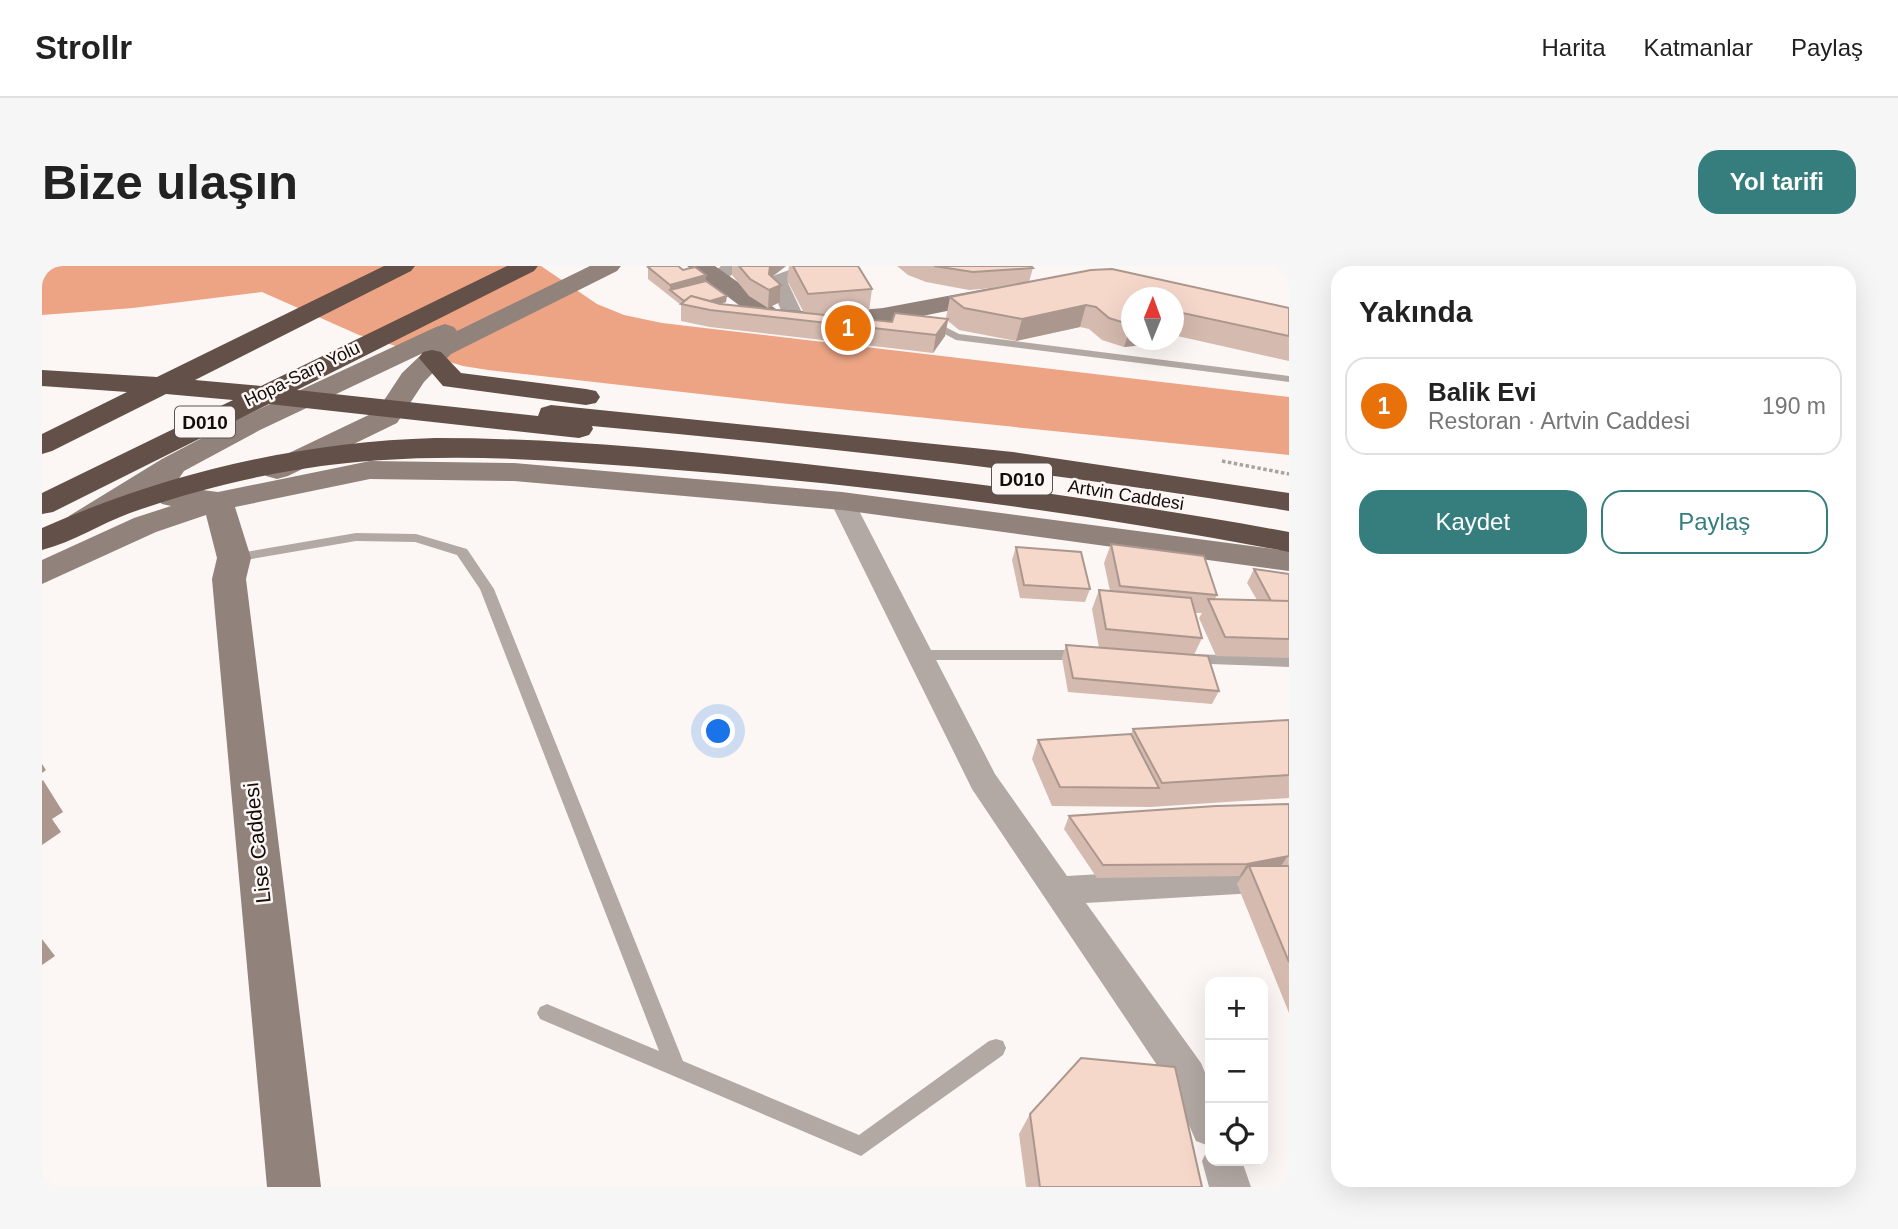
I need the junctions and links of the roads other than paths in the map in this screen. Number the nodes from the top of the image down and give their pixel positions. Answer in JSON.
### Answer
{"nodes":[{"id":1,"x":403,"y":266,"type":"edge"},
{"id":2,"x":526,"y":266,"type":"edge"},
{"id":3,"x":590,"y":268,"type":"edge"},
{"id":4,"x":716,"y":270,"type":"edge"},
{"id":5,"x":789,"y":275,"type":"dead end"},
{"id":6,"x":1025,"y":289,"type":"edge"},
{"id":7,"x":912,"y":308,"type":"junction"},
{"id":8,"x":795,"y":318,"type":"junction"},
{"id":9,"x":424,"y":359,"type":"junction"},
{"id":10,"x":42,"y":368,"type":"edge"},
{"id":11,"x":42,"y":378,"type":"edge"},
{"id":12,"x":1289,"y":379,"type":"edge"},
{"id":13,"x":42,"y":445,"type":"edge"},
{"id":14,"x":752,"y":449,"type":"junction"},
{"id":15,"x":173,"y":465,"type":"junction"},
{"id":16,"x":1289,"y":486,"type":"edge"},
{"id":17,"x":218,"y":501,"type":"junction"},
{"id":18,"x":842,"y":501,"type":"junction"},
{"id":19,"x":1289,"y":502,"type":"edge"},
{"id":20,"x":42,"y":505,"type":"edge"},
{"id":21,"x":1289,"y":523,"type":"edge"},
{"id":22,"x":1289,"y":541,"type":"edge"},
{"id":23,"x":42,"y":543,"type":"edge"},
{"id":24,"x":234,"y":558,"type":"junction"},
{"id":25,"x":1289,"y":561,"type":"edge"},
{"id":26,"x":42,"y":573,"type":"edge"},
{"id":27,"x":919,"y":655,"type":"junction"},
{"id":28,"x":1096,"y":655,"type":"edge"},
{"id":29,"x":1177,"y":658,"type":"edge"},
{"id":30,"x":1289,"y":662,"type":"edge"},
{"id":31,"x":1289,"y":877,"type":"edge"},
{"id":32,"x":1060,"y":890,"type":"junction"},
{"id":33,"x":547,"y":1013,"type":"dead end"},
{"id":34,"x":996,"y":1048,"type":"dead end"},
{"id":35,"x":676,"y":1068,"type":"junction"},
{"id":36,"x":1205,"y":1116,"type":"edge"},
{"id":37,"x":1224,"y":1166,"type":"edge"},
{"id":38,"x":293,"y":1187,"type":"edge"},
{"id":39,"x":320,"y":1187,"type":"edge"},
{"id":40,"x":1230,"y":1187,"type":"edge"}],
"edges":[{"from":1,"to":13,"type":"highway","number":"D010"},
{"from":2,"to":20,"type":"highway","name":"Hopa-Sarp Yolu","number":"D010"},
{"from":3,"to":9,"type":"street"},
{"from":4,"to":8,"type":"street"},
{"from":5,"to":8,"type":"street"},
{"from":6,"to":7,"type":"street"},
{"from":7,"to":8,"type":"street"},
{"from":7,"to":12,"type":"lane"},
{"from":9,"to":15,"type":"street"},
{"from":9,"to":16,"type":"highway"},
{"from":9,"to":17,"type":"street"},
{"from":10,"to":14,"type":"highway"},
{"from":11,"to":14,"type":"highway"},
{"from":14,"to":19,"type":"highway","name":"Artvin Caddesi","number":"D010"},
{"from":14,"to":21,"type":"highway","name":"Artvin Caddesi","number":"D010"},
{"from":14,"to":22,"type":"highway"},
{"from":14,"to":23,"type":"highway"},
{"from":15,"to":17,"type":"street"},
{"from":15,"to":23,"type":"street"},
{"from":17,"to":18,"type":"street"},
{"from":17,"to":24,"type":"street","name":"Lise Caddesi"},
{"from":17,"to":26,"type":"street"},
{"from":18,"to":25,"type":"street"},
{"from":18,"to":27,"type":"street"},
{"from":24,"to":35,"type":"lane"},
{"from":24,"to":38,"type":"street","name":"Lise Caddesi"},
{"from":24,"to":39,"type":"street"},
{"from":27,"to":28,"type":"lane"},
{"from":27,"to":32,"type":"street"},
{"from":29,"to":30,"type":"lane"},
{"from":31,"to":32,"type":"street"},
{"from":32,"to":36,"type":"street"},
{"from":33,"to":35,"type":"lane"},
{"from":34,"to":35,"type":"lane"},
{"from":37,"to":40,"type":"street"}]}
